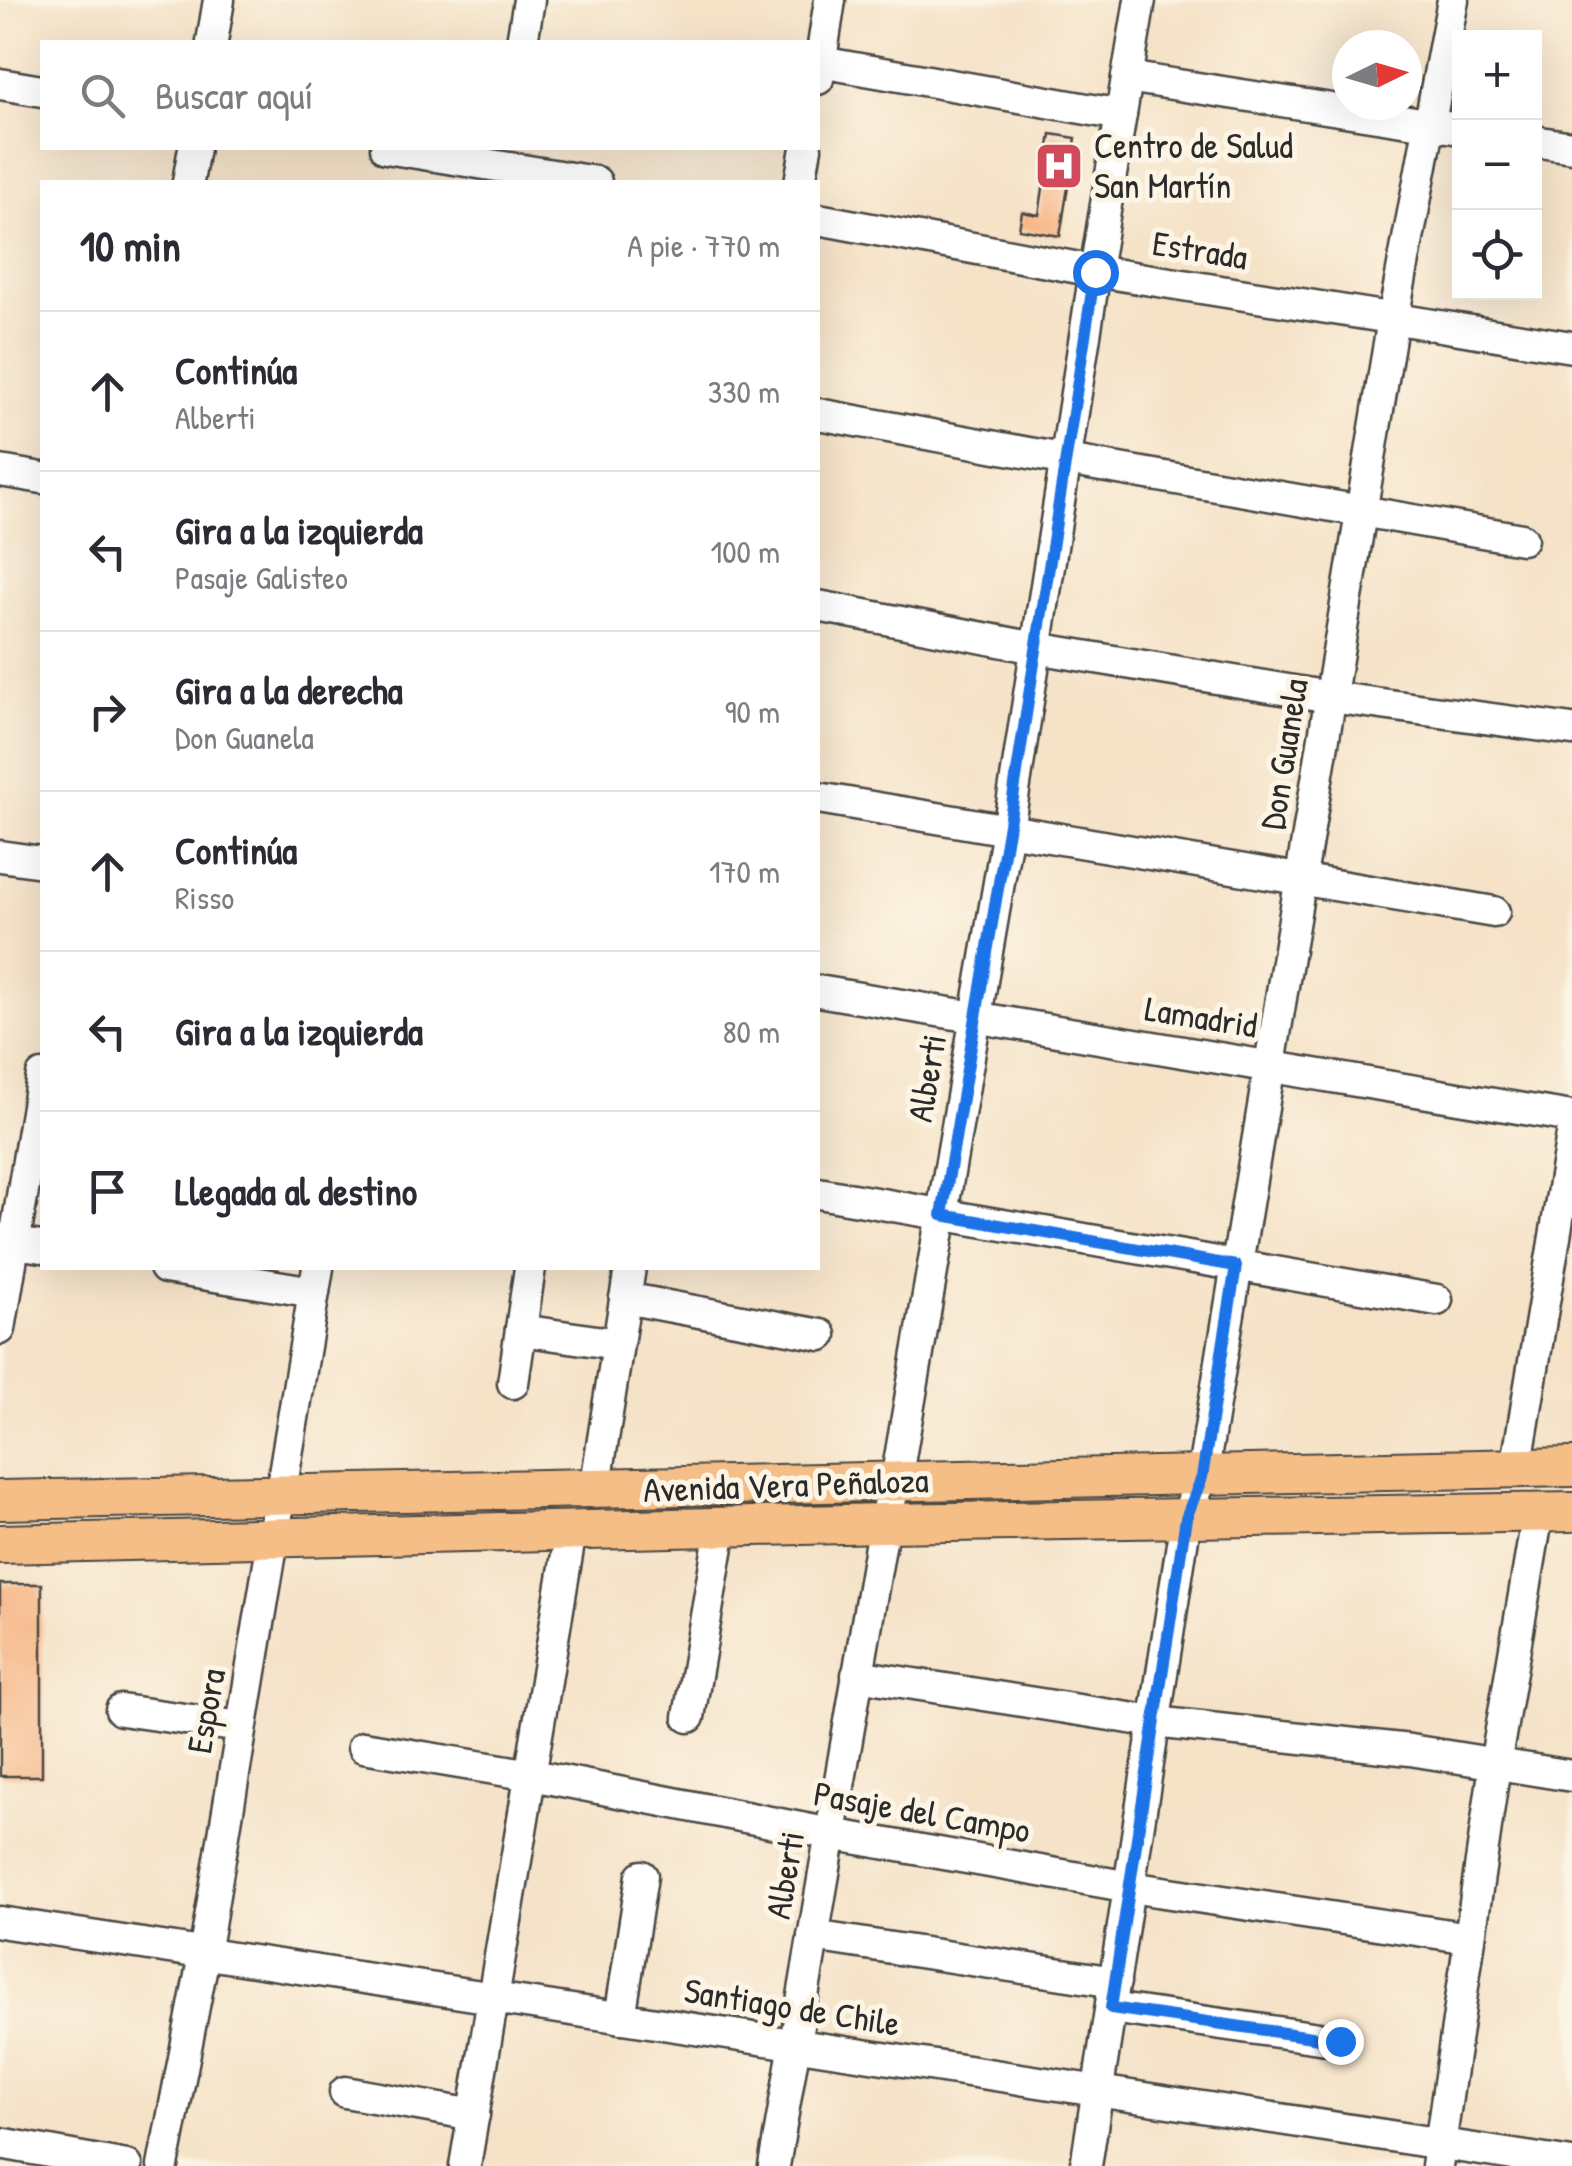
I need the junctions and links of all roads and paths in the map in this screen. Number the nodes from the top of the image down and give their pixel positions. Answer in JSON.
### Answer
{"nodes":[{"id":1,"x":219,"y":0,"type":"edge"},
{"id":2,"x":529,"y":0,"type":"edge"},
{"id":3,"x":830,"y":0,"type":"edge"},
{"id":4,"x":1140,"y":0,"type":"edge"},
{"id":5,"x":1453,"y":0,"type":"edge"},
{"id":6,"x":212,"y":40,"type":"edge"},
{"id":7,"x":522,"y":40,"type":"edge"},
{"id":8,"x":820,"y":64,"type":"edge"},
{"id":9,"x":820,"y":70,"type":"edge"},
{"id":10,"x":1127,"y":76,"type":"junction"},
{"id":11,"x":0,"y":84,"type":"edge"},
{"id":12,"x":40,"y":91,"type":"edge"},
{"id":13,"x":1121,"y":115,"type":"junction"},
{"id":14,"x":1444,"y":127,"type":"edge"},
{"id":15,"x":1542,"y":142,"type":"edge"},
{"id":16,"x":1572,"y":147,"type":"edge"},
{"id":17,"x":194,"y":150,"type":"edge"},
{"id":18,"x":399,"y":150,"type":"edge"},
{"id":19,"x":806,"y":150,"type":"edge"},
{"id":20,"x":502,"y":166,"type":"edge"},
{"id":21,"x":188,"y":180,"type":"edge"},
{"id":22,"x":584,"y":180,"type":"edge"},
{"id":23,"x":800,"y":180,"type":"edge"},
{"id":24,"x":820,"y":218,"type":"edge"},
{"id":25,"x":1095,"y":272,"type":"junction"},
{"id":26,"x":1394,"y":319,"type":"junction"},
{"id":27,"x":1572,"y":347,"type":"edge"},
{"id":28,"x":820,"y":414,"type":"edge"},
{"id":29,"x":1067,"y":460,"type":"junction"},
{"id":30,"x":0,"y":471,"type":"edge"},
{"id":31,"x":40,"y":478,"type":"edge"},
{"id":32,"x":1363,"y":510,"type":"junction"},
{"id":33,"x":1522,"y":539,"type":"dead end"},
{"id":34,"x":820,"y":606,"type":"edge"},
{"id":35,"x":1036,"y":648,"type":"junction"},
{"id":36,"x":1330,"y":696,"type":"junction"},
{"id":37,"x":1572,"y":730,"type":"edge"},
{"id":38,"x":820,"y":798,"type":"edge"},
{"id":39,"x":1008,"y":830,"type":"junction"},
{"id":40,"x":0,"y":856,"type":"edge"},
{"id":41,"x":40,"y":862,"type":"edge"},
{"id":42,"x":1302,"y":879,"type":"junction"},
{"id":43,"x":1494,"y":912,"type":"dead end"},
{"id":44,"x":820,"y":991,"type":"edge"},
{"id":45,"x":976,"y":1018,"type":"junction"},
{"id":46,"x":1270,"y":1066,"type":"junction"},
{"id":47,"x":40,"y":1091,"type":"edge"},
{"id":48,"x":1572,"y":1117,"type":"edge"},
{"id":49,"x":1572,"y":1135,"type":"edge"},
{"id":50,"x":820,"y":1193,"type":"edge"},
{"id":51,"x":942,"y":1215,"type":"junction"},
{"id":52,"x":19,"y":1243,"type":"edge"},
{"id":53,"x":1236,"y":1266,"type":"junction"},
{"id":54,"x":189,"y":1270,"type":"edge"},
{"id":55,"x":530,"y":1270,"type":"edge"},
{"id":56,"x":316,"y":1280,"type":"edge"},
{"id":57,"x":627,"y":1283,"type":"edge"},
{"id":58,"x":1437,"y":1300,"type":"dead end"},
{"id":59,"x":0,"y":1329,"type":"edge"},
{"id":60,"x":521,"y":1330,"type":"junction"},
{"id":61,"x":821,"y":1335,"type":"dead end"},
{"id":62,"x":617,"y":1344,"type":"junction"},
{"id":63,"x":512,"y":1383,"type":"dead end"},
{"id":64,"x":1572,"y":1467,"type":"edge"},
{"id":65,"x":1516,"y":1469,"type":"junction"},
{"id":66,"x":1202,"y":1477,"type":"junction"},
{"id":67,"x":896,"y":1481,"type":"junction"},
{"id":68,"x":594,"y":1490,"type":"junction"},
{"id":69,"x":280,"y":1495,"type":"junction"},
{"id":70,"x":0,"y":1500,"type":"edge"},
{"id":71,"x":1555,"y":1512,"type":"edge"},
{"id":72,"x":1186,"y":1518,"type":"junction"},
{"id":73,"x":884,"y":1523,"type":"junction"},
{"id":74,"x":721,"y":1528,"type":"junction"},
{"id":75,"x":571,"y":1531,"type":"junction"},
{"id":76,"x":274,"y":1536,"type":"junction"},
{"id":77,"x":0,"y":1544,"type":"edge"},
{"id":78,"x":857,"y":1675,"type":"junction"},
{"id":79,"x":121,"y":1710,"type":"dead end"},
{"id":80,"x":689,"y":1717,"type":"dead end"},
{"id":81,"x":1156,"y":1722,"type":"junction"},
{"id":82,"x":241,"y":1727,"type":"junction"},
{"id":83,"x":364,"y":1747,"type":"dead end"},
{"id":84,"x":1495,"y":1765,"type":"junction"},
{"id":85,"x":532,"y":1775,"type":"junction"},
{"id":86,"x":1572,"y":1776,"type":"edge"},
{"id":87,"x":831,"y":1834,"type":"junction"},
{"id":88,"x":642,"y":1876,"type":"dead end"},
{"id":89,"x":1130,"y":1887,"type":"junction"},
{"id":90,"x":0,"y":1922,"type":"edge"},
{"id":91,"x":813,"y":1936,"type":"junction"},
{"id":92,"x":1470,"y":1938,"type":"junction"},
{"id":93,"x":204,"y":1954,"type":"junction"},
{"id":94,"x":1113,"y":1996,"type":"junction"},
{"id":95,"x":494,"y":1999,"type":"junction"},
{"id":96,"x":620,"y":2018,"type":"junction"},
{"id":97,"x":1340,"y":2041,"type":"dead end"},
{"id":98,"x":793,"y":2045,"type":"junction"},
{"id":99,"x":345,"y":2092,"type":"dead end"},
{"id":100,"x":1098,"y":2092,"type":"junction"},
{"id":101,"x":474,"y":2114,"type":"junction"},
{"id":102,"x":0,"y":2144,"type":"edge"},
{"id":103,"x":1439,"y":2155,"type":"edge"},
{"id":104,"x":1572,"y":2164,"type":"edge"},
{"id":105,"x":127,"y":2166,"type":"edge"},
{"id":106,"x":163,"y":2166,"type":"edge"},
{"id":107,"x":465,"y":2166,"type":"edge"},
{"id":108,"x":774,"y":2166,"type":"edge"},
{"id":109,"x":1086,"y":2166,"type":"edge"}],
"edges":[{"from":1,"to":6,"type":"street"},
{"from":2,"to":7,"type":"street"},
{"from":3,"to":8,"type":"street"},
{"from":4,"to":10,"type":"street","name":"Alberti"},
{"from":5,"to":14,"type":"street","name":"Don Guanela"},
{"from":9,"to":13,"type":"street"},
{"from":10,"to":13,"type":"street","name":"Alberti"},
{"from":10,"to":14,"type":"street"},
{"from":11,"to":12,"type":"street"},
{"from":13,"to":25,"type":"street","name":"Alberti"},
{"from":14,"to":26,"type":"street","name":"Don Guanela"},
{"from":15,"to":16,"type":"street"},
{"from":17,"to":21,"type":"street"},
{"from":18,"to":20,"type":"street"},
{"from":19,"to":23,"type":"street"},
{"from":20,"to":22,"type":"street"},
{"from":24,"to":25,"type":"street","name":"Estrada"},
{"from":25,"to":26,"type":"street","name":"Estrada"},
{"from":25,"to":29,"type":"street","name":"Alberti"},
{"from":26,"to":27,"type":"street","name":"Estrada"},
{"from":26,"to":32,"type":"street","name":"Don Guanela"},
{"from":28,"to":29,"type":"street"},
{"from":29,"to":32,"type":"street"},
{"from":29,"to":35,"type":"street","name":"Alberti"},
{"from":30,"to":31,"type":"street"},
{"from":32,"to":33,"type":"street"},
{"from":32,"to":36,"type":"street","name":"Don Guanela"},
{"from":34,"to":35,"type":"street"},
{"from":35,"to":36,"type":"street"},
{"from":35,"to":39,"type":"street","name":"Alberti"},
{"from":36,"to":37,"type":"street"},
{"from":36,"to":42,"type":"street","name":"Don Guanela"},
{"from":38,"to":39,"type":"street"},
{"from":39,"to":42,"type":"street"},
{"from":39,"to":45,"type":"street","name":"Alberti"},
{"from":40,"to":41,"type":"street"},
{"from":42,"to":43,"type":"street"},
{"from":42,"to":46,"type":"street","name":"Don Guanela"},
{"from":44,"to":45,"type":"street","name":"Lamadrid"},
{"from":45,"to":46,"type":"street","name":"Lamadrid"},
{"from":45,"to":51,"type":"street","name":"Alberti"},
{"from":46,"to":48,"type":"street","name":"Lamadrid"},
{"from":46,"to":53,"type":"street","name":"Don Guanela"},
{"from":47,"to":52,"type":"street"},
{"from":49,"to":65,"type":"street"},
{"from":50,"to":51,"type":"street"},
{"from":51,"to":53,"type":"street"},
{"from":51,"to":67,"type":"street","name":"Alberti"},
{"from":52,"to":59,"type":"street"},
{"from":53,"to":58,"type":"street"},
{"from":53,"to":66,"type":"street","name":"Don Guanela"},
{"from":54,"to":56,"type":"street"},
{"from":55,"to":60,"type":"street"},
{"from":56,"to":69,"type":"street","name":"Espora"},
{"from":57,"to":61,"type":"street"},
{"from":57,"to":62,"type":"street"},
{"from":60,"to":62,"type":"street"},
{"from":60,"to":63,"type":"street"},
{"from":62,"to":68,"type":"street"},
{"from":64,"to":65,"type":"main road","name":"Avenida Vera Peñaloza"},
{"from":65,"to":66,"type":"main road","name":"Avenida Vera Peñaloza"},
{"from":66,"to":67,"type":"main road","name":"Avenida Vera Peñaloza"},
{"from":66,"to":72,"type":"street","name":"Don Guanela"},
{"from":67,"to":68,"type":"main road","name":"Avenida Vera Peñaloza"},
{"from":67,"to":73,"type":"street","name":"Alberti"},
{"from":68,"to":69,"type":"main road","name":"Avenida Vera Peñaloza"},
{"from":69,"to":70,"type":"main road","name":"Avenida Vera Peñaloza"},
{"from":69,"to":76,"type":"street","name":"Espora"},
{"from":71,"to":72,"type":"main road","name":"Avenida Vera Peñaloza"},
{"from":71,"to":84,"type":"street"},
{"from":72,"to":73,"type":"main road","name":"Avenida Vera Peñaloza"},
{"from":72,"to":81,"type":"street","name":"Don Guanela"},
{"from":73,"to":74,"type":"main road","name":"Avenida Vera Peñaloza"},
{"from":73,"to":78,"type":"street","name":"Alberti"},
{"from":74,"to":75,"type":"main road","name":"Avenida Vera Peñaloza"},
{"from":74,"to":80,"type":"street"},
{"from":75,"to":76,"type":"main road","name":"Avenida Vera Peñaloza"},
{"from":75,"to":85,"type":"street"},
{"from":76,"to":77,"type":"main road","name":"Avenida Vera Peñaloza"},
{"from":76,"to":82,"type":"street","name":"Espora"},
{"from":78,"to":81,"type":"street"},
{"from":78,"to":87,"type":"street","name":"Alberti"},
{"from":79,"to":82,"type":"street"},
{"from":81,"to":84,"type":"street"},
{"from":81,"to":89,"type":"street","name":"Don Guanela"},
{"from":82,"to":93,"type":"street","name":"Espora"},
{"from":83,"to":85,"type":"street","name":"Pasaje del Campo"},
{"from":84,"to":86,"type":"street"},
{"from":84,"to":92,"type":"street"},
{"from":85,"to":87,"type":"street","name":"Pasaje del Campo"},
{"from":85,"to":95,"type":"street"},
{"from":87,"to":89,"type":"street","name":"Pasaje del Campo"},
{"from":87,"to":91,"type":"street","name":"Alberti"},
{"from":88,"to":96,"type":"street"},
{"from":89,"to":92,"type":"street","name":"Pasaje del Campo"},
{"from":89,"to":94,"type":"street","name":"Don Guanela"},
{"from":90,"to":93,"type":"street","name":"Santiago de Chile"},
{"from":91,"to":94,"type":"street"},
{"from":91,"to":98,"type":"street","name":"Alberti"},
{"from":92,"to":103,"type":"street"},
{"from":93,"to":95,"type":"street","name":"Santiago de Chile"},
{"from":93,"to":106,"type":"street","name":"Espora"},
{"from":94,"to":97,"type":"street"},
{"from":94,"to":100,"type":"street","name":"Don Guanela"},
{"from":95,"to":96,"type":"street","name":"Santiago de Chile"},
{"from":95,"to":101,"type":"street"},
{"from":96,"to":98,"type":"street","name":"Santiago de Chile"},
{"from":98,"to":100,"type":"street","name":"Santiago de Chile"},
{"from":98,"to":108,"type":"street","name":"Alberti"},
{"from":99,"to":101,"type":"street"},
{"from":100,"to":103,"type":"street","name":"Santiago de Chile"},
{"from":100,"to":109,"type":"street","name":"Don Guanela"},
{"from":101,"to":107,"type":"street"},
{"from":102,"to":105,"type":"street"},
{"from":103,"to":104,"type":"street","name":"Santiago de Chile"}]}
